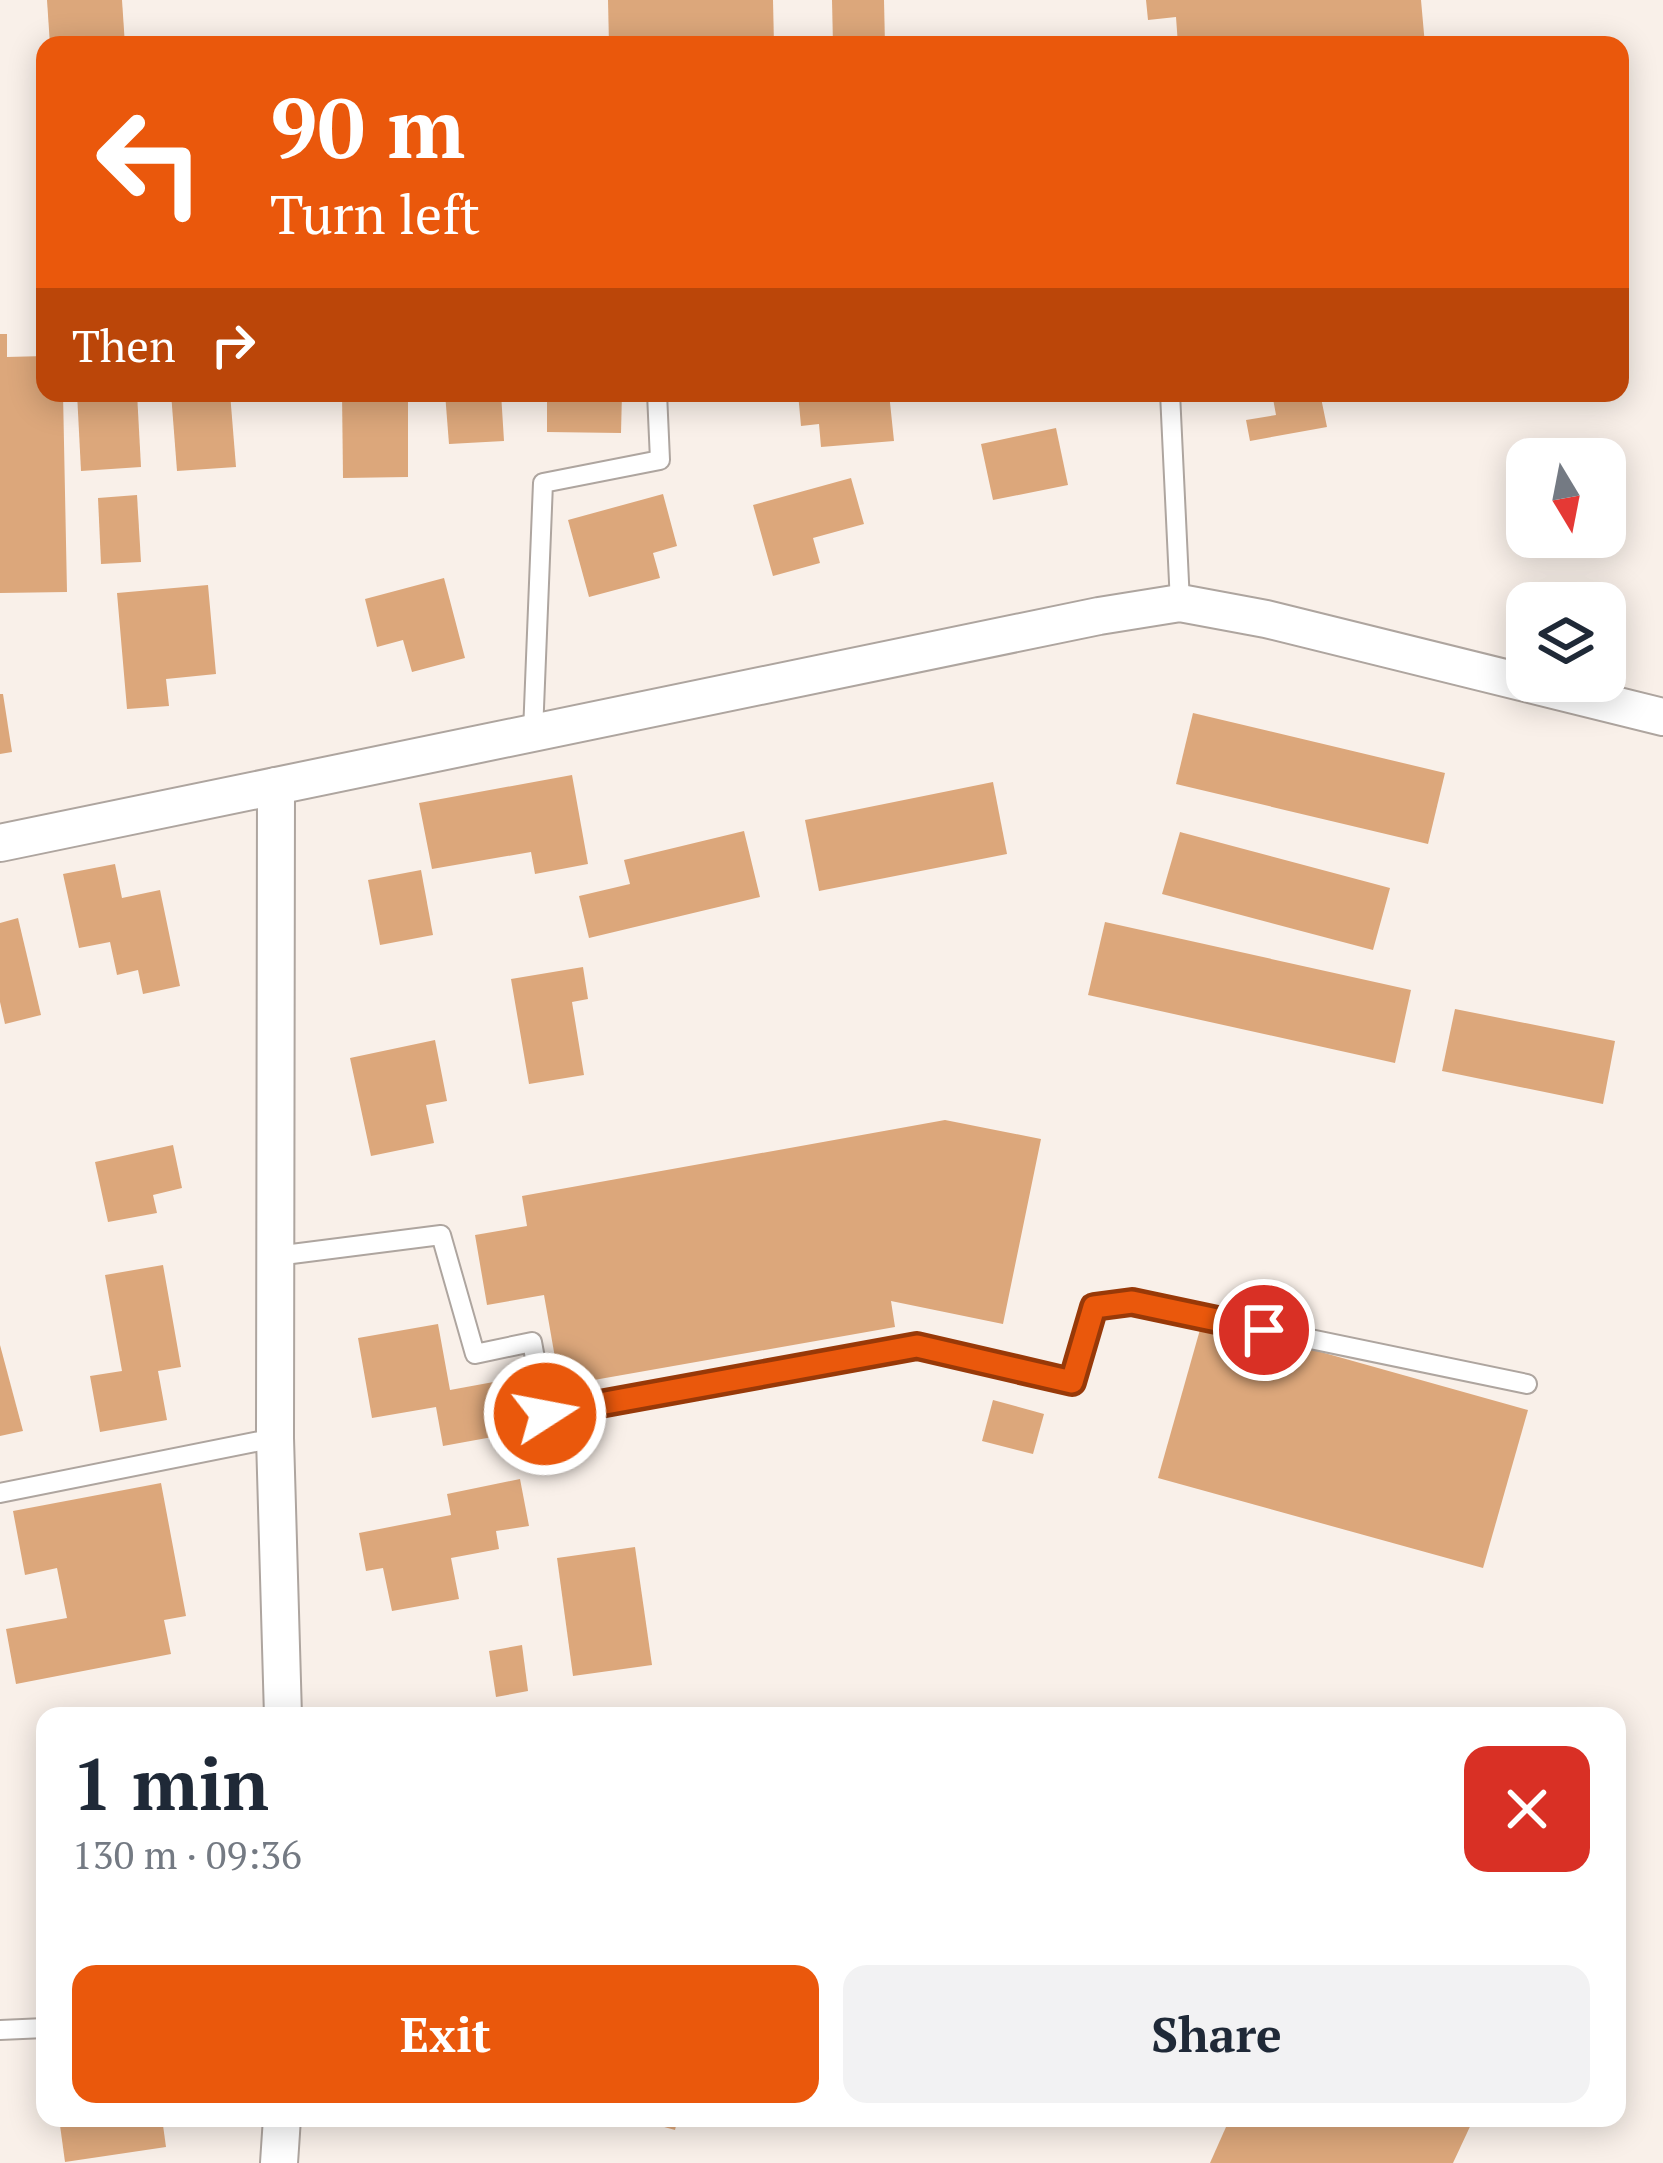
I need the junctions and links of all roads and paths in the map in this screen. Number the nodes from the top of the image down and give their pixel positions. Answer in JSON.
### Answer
{"nodes":[{"id":1,"x":657,"y":402,"type":"edge"},
{"id":2,"x":1170,"y":402,"type":"edge"},
{"id":3,"x":1180,"y":603,"type":"junction"},
{"id":4,"x":1663,"y":717,"type":"edge"},
{"id":5,"x":533,"y":733,"type":"junction"},
{"id":6,"x":276,"y":786,"type":"junction"},
{"id":7,"x":0,"y":843,"type":"edge"},
{"id":8,"x":276,"y":1256,"type":"junction"},
{"id":9,"x":1526,"y":1384,"type":"dead end"},
{"id":10,"x":275,"y":1438,"type":"junction"},
{"id":11,"x":0,"y":1493,"type":"edge"},
{"id":12,"x":284,"y":1707,"type":"edge"},
{"id":13,"x":36,"y":2028,"type":"edge"},
{"id":14,"x":0,"y":2030,"type":"edge"},
{"id":15,"x":281,"y":2127,"type":"edge"},
{"id":16,"x":279,"y":2163,"type":"edge"}],
"edges":[{"from":1,"to":5,"type":"lane"},
{"from":2,"to":3,"type":"lane"},
{"from":3,"to":4,"type":"street"},
{"from":3,"to":5,"type":"street"},
{"from":5,"to":6,"type":"street"},
{"from":6,"to":7,"type":"street"},
{"from":6,"to":8,"type":"street"},
{"from":8,"to":9,"type":"lane"},
{"from":8,"to":10,"type":"street"},
{"from":10,"to":11,"type":"lane"},
{"from":10,"to":12,"type":"street"},
{"from":13,"to":14,"type":"lane"},
{"from":15,"to":16,"type":"street"}]}
